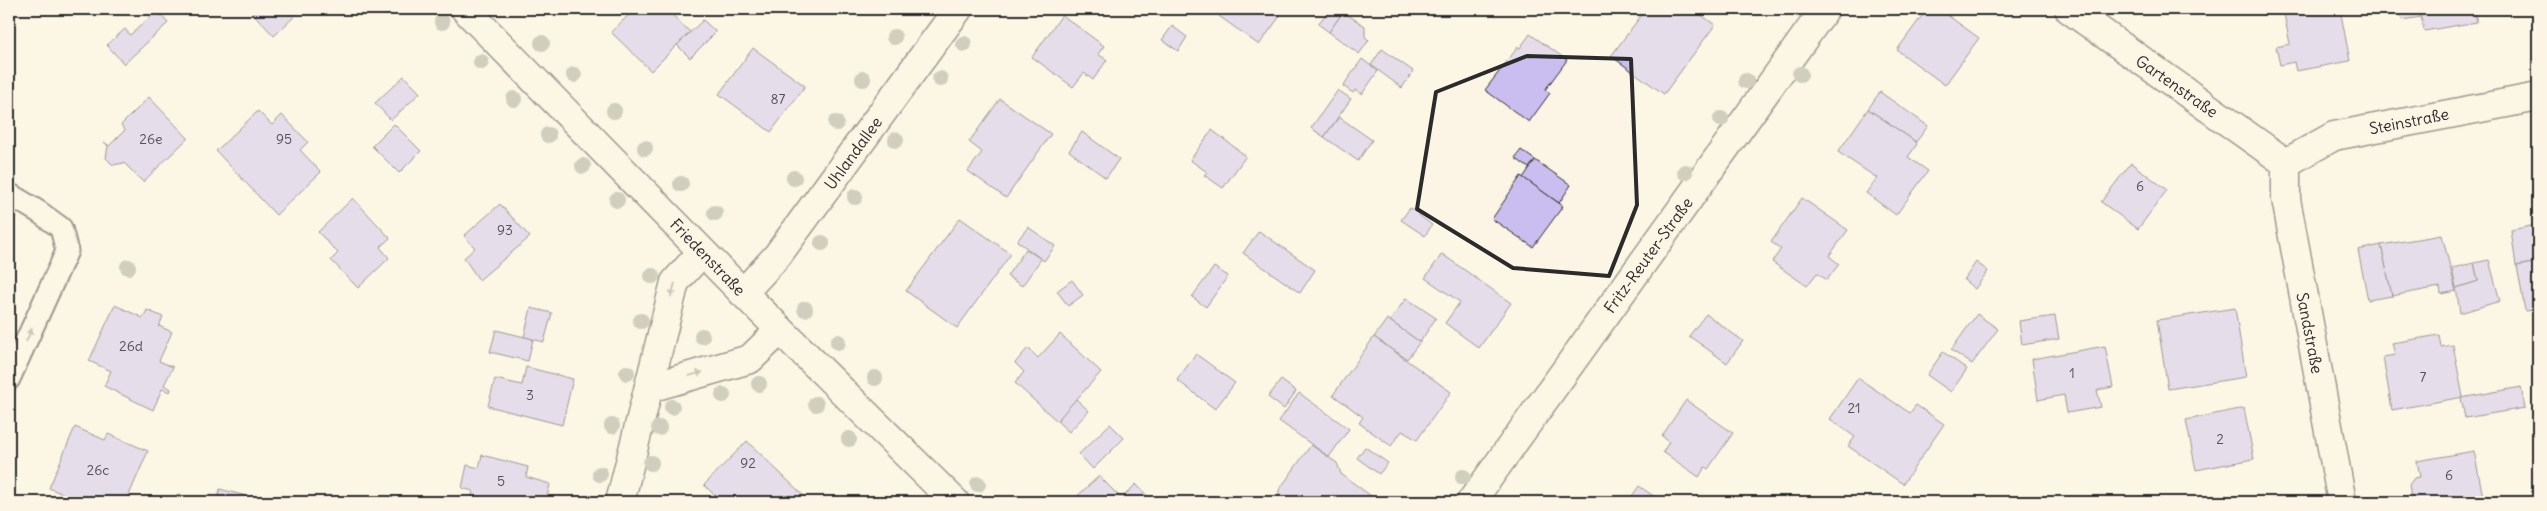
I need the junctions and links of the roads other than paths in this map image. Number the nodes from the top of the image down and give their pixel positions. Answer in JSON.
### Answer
{"nodes":[{"id":1,"x":465,"y":9,"type":"edge"},
{"id":2,"x":958,"y":9,"type":"edge"},
{"id":3,"x":1825,"y":9,"type":"edge"},
{"id":4,"x":2069,"y":9,"type":"edge"},
{"id":5,"x":2538,"y":96,"type":"edge"},
{"id":6,"x":2286,"y":163,"type":"junction"},
{"id":7,"x":9,"y":194,"type":"edge"},
{"id":8,"x":702,"y":252,"type":"junction"},
{"id":9,"x":743,"y":293,"type":"junction"},
{"id":10,"x":780,"y":330,"type":"junction"},
{"id":11,"x":9,"y":379,"type":"edge"},
{"id":12,"x":649,"y":388,"type":"junction"},
{"id":13,"x":620,"y":502,"type":"edge"},
{"id":14,"x":955,"y":502,"type":"edge"},
{"id":15,"x":1471,"y":502,"type":"edge"},
{"id":16,"x":2342,"y":502,"type":"edge"}],
"edges":[{"from":1,"to":8,"type":"street","name":"Friedenstraße"},
{"from":2,"to":9,"type":"street","name":"Uhlandallee"},
{"from":3,"to":15,"type":"street","name":"Fritz-Reuter-Straße"},
{"from":4,"to":6,"type":"street","name":"Gartenstraße"},
{"from":5,"to":6,"type":"street","name":"Steinstraße"},
{"from":6,"to":16,"type":"street","name":"Sandstraße"},
{"from":11,"to":7,"type":"lane","one_way":true},
{"from":8,"to":9,"type":"street","name":"Friedenstraße"},
{"from":8,"to":12,"type":"street","one_way":true},
{"from":9,"to":10,"type":"street","name":"Friedenstraße"},
{"from":12,"to":10,"type":"street","one_way":true},
{"from":10,"to":14,"type":"street","name":"Friedenstraße"},
{"from":12,"to":13,"type":"street"}]}
